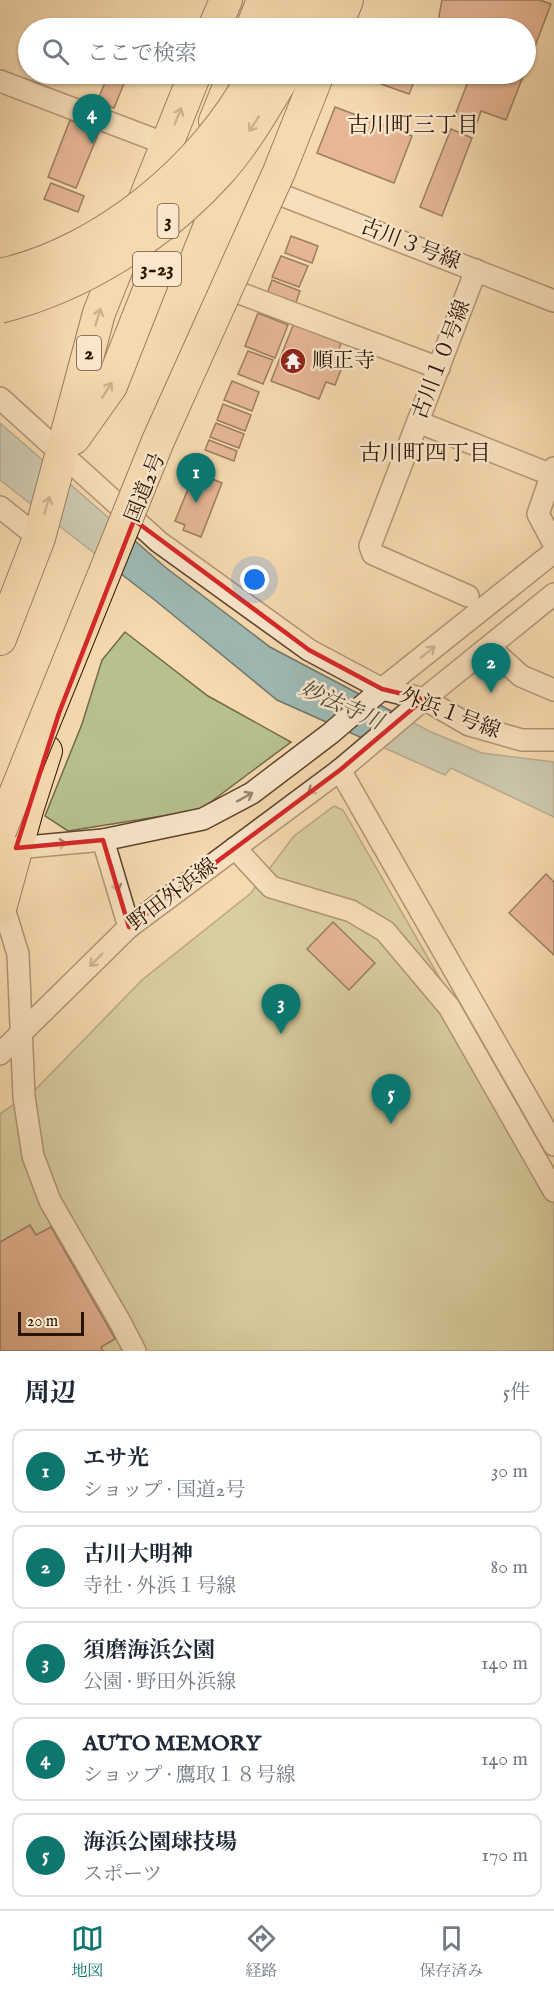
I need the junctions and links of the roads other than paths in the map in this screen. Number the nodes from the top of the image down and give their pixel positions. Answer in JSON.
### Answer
{"nodes":[{"id":1,"x":226,"y":0,"type":"edge"},
{"id":2,"x":263,"y":0,"type":"edge"},
{"id":3,"x":290,"y":0,"type":"edge"},
{"id":4,"x":320,"y":0,"type":"edge"},
{"id":5,"x":336,"y":0,"type":"edge"},
{"id":6,"x":347,"y":0,"type":"edge"},
{"id":7,"x":218,"y":18,"type":"edge"},
{"id":8,"x":256,"y":18,"type":"edge"},
{"id":9,"x":281,"y":18,"type":"edge"},
{"id":10,"x":312,"y":18,"type":"edge"},
{"id":11,"x":329,"y":18,"type":"edge"},
{"id":12,"x":340,"y":18,"type":"edge"},
{"id":13,"x":0,"y":81,"type":"edge"},
{"id":14,"x":191,"y":84,"type":"edge"},
{"id":15,"x":230,"y":84,"type":"edge"},
{"id":16,"x":248,"y":84,"type":"edge"},
{"id":17,"x":279,"y":84,"type":"edge"},
{"id":18,"x":305,"y":84,"type":"edge"},
{"id":19,"x":314,"y":84,"type":"edge"},
{"id":20,"x":166,"y":144,"type":"junction"},
{"id":21,"x":266,"y":189,"type":"junction"},
{"id":22,"x":96,"y":221,"type":"dead end"},
{"id":23,"x":0,"y":261,"type":"edge"},
{"id":24,"x":476,"y":270,"type":"junction"},
{"id":25,"x":0,"y":275,"type":"edge"},
{"id":26,"x":226,"y":288,"type":"junction"},
{"id":27,"x":554,"y":301,"type":"edge"},
{"id":28,"x":0,"y":307,"type":"edge"},
{"id":29,"x":439,"y":368,"type":"junction"},
{"id":30,"x":0,"y":398,"type":"edge"},
{"id":31,"x":418,"y":422,"type":"junction"},
{"id":32,"x":62,"y":456,"type":"junction"},
{"id":33,"x":553,"y":472,"type":"edge"},
{"id":34,"x":0,"y":507,"type":"edge"},
{"id":35,"x":134,"y":520,"type":"junction"},
{"id":36,"x":39,"y":538,"type":"junction"},
{"id":37,"x":554,"y":544,"type":"edge"},
{"id":38,"x":554,"y":552,"type":"edge"},
{"id":39,"x":554,"y":594,"type":"edge"},
{"id":40,"x":468,"y":596,"type":"dead end"},
{"id":41,"x":0,"y":639,"type":"edge"},
{"id":42,"x":489,"y":647,"type":"junction"},
{"id":43,"x":554,"y":690,"type":"edge"},
{"id":44,"x":376,"y":694,"type":"junction"},
{"id":45,"x":424,"y":699,"type":"junction"},
{"id":46,"x":554,"y":740,"type":"edge"},
{"id":47,"x":340,"y":770,"type":"junction"},
{"id":48,"x":104,"y":840,"type":"junction"},
{"id":49,"x":5,"y":844,"type":"edge"},
{"id":50,"x":235,"y":848,"type":"junction"},
{"id":51,"x":1,"y":905,"type":"edge"},
{"id":52,"x":129,"y":927,"type":"junction"},
{"id":53,"x":21,"y":1034,"type":"junction"},
{"id":54,"x":0,"y":1054,"type":"edge"},
{"id":55,"x":554,"y":1145,"type":"edge"},
{"id":56,"x":554,"y":1191,"type":"edge"},
{"id":57,"x":135,"y":1351,"type":"edge"}],
"edges":[{"from":1,"to":7,"type":"highway"},
{"from":2,"to":8,"type":"highway"},
{"from":3,"to":9,"type":"highway"},
{"from":4,"to":10,"type":"highway"},
{"from":5,"to":11,"type":"highway"},
{"from":6,"to":12,"type":"highway"},
{"from":13,"to":20,"type":"street"},
{"from":20,"to":14,"type":"highway","number":"2","one_way":true},
{"from":32,"to":15,"type":"highway","number":"3-23","one_way":true},
{"from":16,"to":25,"type":"highway","number":"3","bridge":true},
{"from":17,"to":28,"type":"highway","number":"3","one_way":true,"bridge":true},
{"from":18,"to":21,"type":"highway","name":"国道2号"},
{"from":19,"to":49,"type":"highway","bridge":true},
{"from":32,"to":20,"type":"highway","number":"2","one_way":true},
{"from":21,"to":24,"type":"street","name":"古川３号線"},
{"from":21,"to":26,"type":"highway","name":"国道2号"},
{"from":22,"to":23,"type":"street"},
{"from":24,"to":27,"type":"street","name":"古川３号線"},
{"from":24,"to":29,"type":"street","name":"古川１０号線"},
{"from":26,"to":29,"type":"street"},
{"from":26,"to":35,"type":"highway","name":"国道2号"},
{"from":29,"to":31,"type":"street","name":"古川１０号線"},
{"from":30,"to":32,"type":"street","name":"外浜１号線"},
{"from":31,"to":33,"type":"street"},
{"from":31,"to":40,"type":"street","name":"古川１０号線"},
{"from":32,"to":35,"type":"street","name":"外浜１号線"},
{"from":36,"to":32,"type":"highway","number":"2","one_way":true},
{"from":33,"to":37,"type":"street"},
{"from":34,"to":36,"type":"street"},
{"from":35,"to":44,"type":"street","name":"外浜１号線"},
{"from":35,"to":49,"type":"highway","name":"国道2号"},
{"from":36,"to":41,"type":"highway","number":"2"},
{"from":44,"to":38,"type":"street","one_way":true},
{"from":39,"to":42,"type":"street"},
{"from":42,"to":43,"type":"street"},
{"from":42,"to":45,"type":"street"},
{"from":44,"to":45,"type":"street","name":"外浜１号線"},
{"from":48,"to":44,"type":"street","one_way":true},
{"from":45,"to":46,"type":"street","name":"外浜１号線"},
{"from":45,"to":47,"type":"street","name":"野田外浜線"},
{"from":47,"to":50,"type":"street","name":"野田外浜線","one_way":true},
{"from":47,"to":55,"type":"street"},
{"from":49,"to":48,"type":"street","one_way":true},
{"from":48,"to":52,"type":"street","one_way":true},
{"from":49,"to":51,"type":"highway","name":"国道2号"},
{"from":50,"to":52,"type":"street","name":"野田外浜線"},
{"from":50,"to":56,"type":"street"},
{"from":51,"to":53,"type":"street"},
{"from":52,"to":53,"type":"street","name":"野田外浜線","one_way":true},
{"from":53,"to":54,"type":"street","name":"野田外浜線"},
{"from":53,"to":57,"type":"street"}]}
